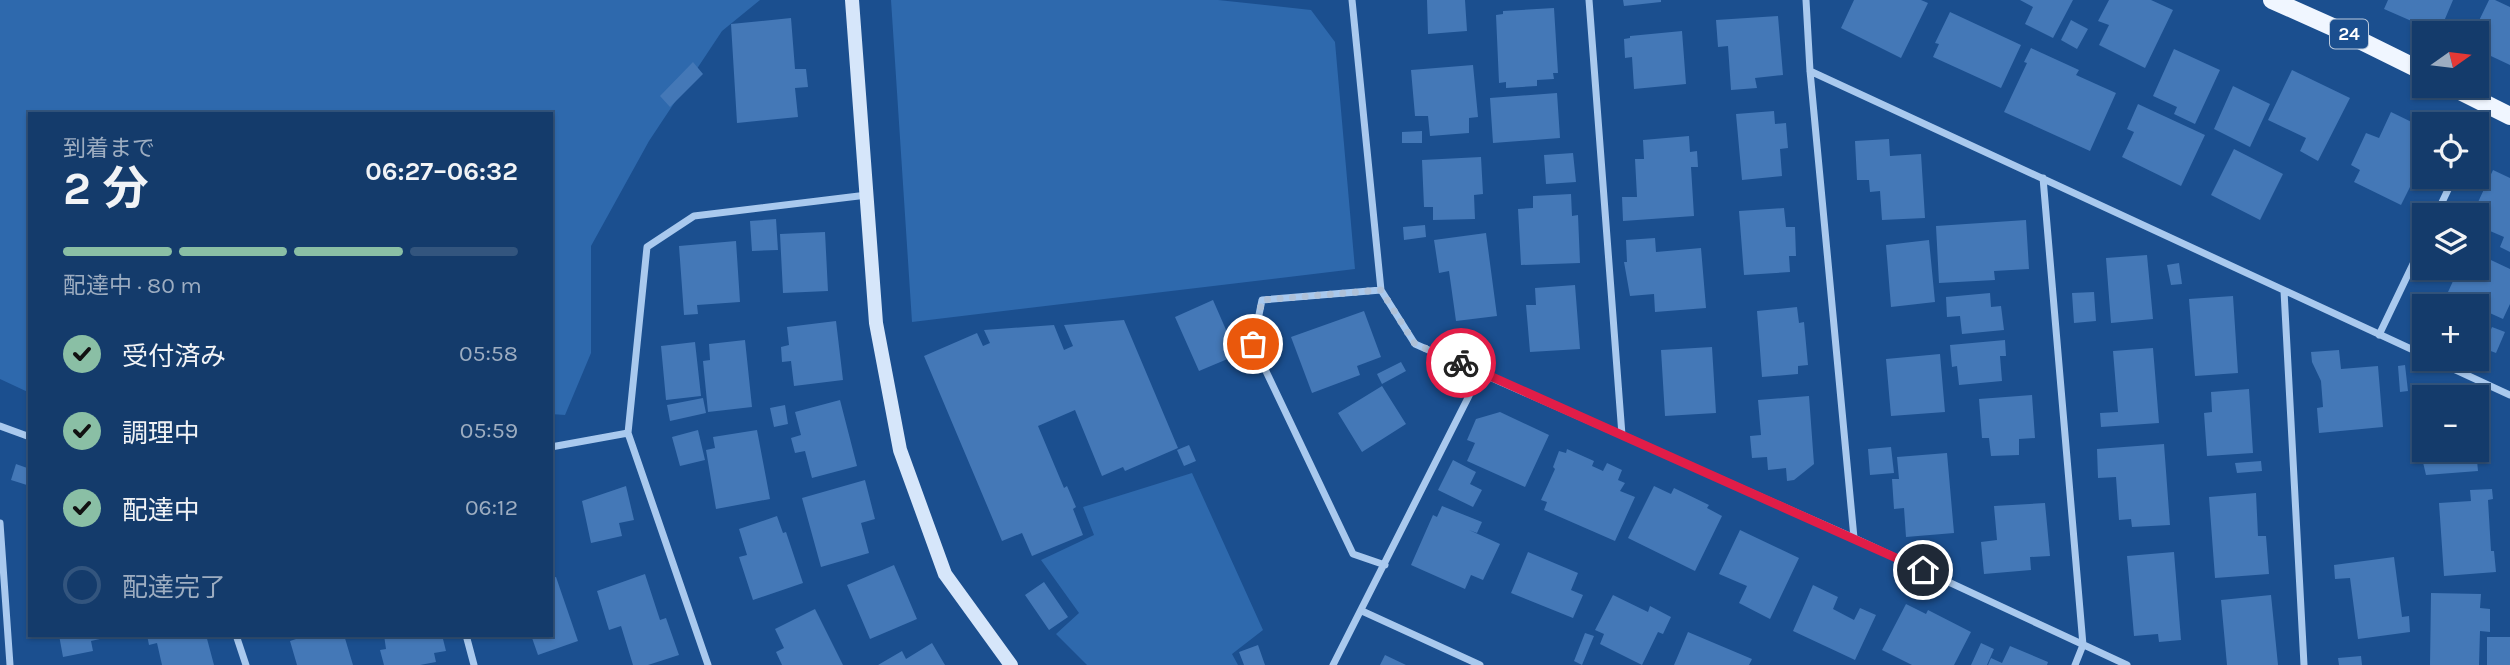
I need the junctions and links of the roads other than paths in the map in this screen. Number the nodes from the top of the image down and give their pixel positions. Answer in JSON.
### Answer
{"nodes":[{"id":1,"x":852,"y":0,"type":"edge"},
{"id":2,"x":1352,"y":0,"type":"edge"},
{"id":3,"x":1589,"y":0,"type":"edge"},
{"id":4,"x":1807,"y":0,"type":"edge"},
{"id":5,"x":2272,"y":0,"type":"edge"},
{"id":6,"x":2412,"y":66,"type":"edge"},
{"id":7,"x":1810,"y":71,"type":"junction"},
{"id":8,"x":2474,"y":98,"type":"edge"},
{"id":9,"x":2488,"y":105,"type":"junction"},
{"id":10,"x":2485,"y":112,"type":"edge"},
{"id":11,"x":2510,"y":116,"type":"edge"},
{"id":12,"x":2043,"y":178,"type":"junction"},
{"id":13,"x":867,"y":195,"type":"junction"},
{"id":14,"x":2412,"y":266,"type":"edge"},
{"id":15,"x":1381,"y":290,"type":"junction"},
{"id":16,"x":2284,"y":291,"type":"junction"},
{"id":17,"x":2379,"y":335,"type":"junction"},
{"id":18,"x":2412,"y":350,"type":"edge"},
{"id":19,"x":2458,"y":371,"type":"edge"},
{"id":20,"x":1481,"y":372,"type":"junction"},
{"id":21,"x":2510,"y":395,"type":"edge"},
{"id":22,"x":0,"y":426,"type":"edge"},
{"id":23,"x":628,"y":433,"type":"junction"},
{"id":24,"x":28,"y":435,"type":"edge"},
{"id":25,"x":1622,"y":435,"type":"junction"},
{"id":26,"x":553,"y":447,"type":"edge"},
{"id":27,"x":0,"y":523,"type":"edge"},
{"id":28,"x":1854,"y":538,"type":"junction"},
{"id":29,"x":1385,"y":565,"type":"junction"},
{"id":30,"x":1362,"y":611,"type":"junction"},
{"id":31,"x":237,"y":637,"type":"edge"},
{"id":32,"x":467,"y":637,"type":"edge"},
{"id":33,"x":2083,"y":645,"type":"junction"},
{"id":34,"x":10,"y":665,"type":"edge"},
{"id":35,"x":246,"y":665,"type":"edge"},
{"id":36,"x":474,"y":665,"type":"edge"},
{"id":37,"x":708,"y":665,"type":"edge"},
{"id":38,"x":1012,"y":665,"type":"edge"},
{"id":39,"x":1333,"y":665,"type":"edge"},
{"id":40,"x":1480,"y":665,"type":"edge"},
{"id":41,"x":2075,"y":665,"type":"edge"},
{"id":42,"x":2127,"y":665,"type":"edge"},
{"id":43,"x":2304,"y":665,"type":"edge"}],
"edges":[{"from":1,"to":13,"type":"street"},
{"from":2,"to":15,"type":"street"},
{"from":3,"to":25,"type":"street"},
{"from":4,"to":7,"type":"street"},
{"from":5,"to":6,"type":"main road","number":"24"},
{"from":7,"to":12,"type":"street"},
{"from":7,"to":28,"type":"street"},
{"from":8,"to":9,"type":"main road"},
{"from":9,"to":10,"type":"street"},
{"from":9,"to":11,"type":"main road"},
{"from":12,"to":16,"type":"street"},
{"from":12,"to":33,"type":"street"},
{"from":13,"to":23,"type":"street"},
{"from":13,"to":38,"type":"street"},
{"from":14,"to":17,"type":"street"},
{"from":15,"to":20,"type":"street"},
{"from":15,"to":29,"type":"street"},
{"from":16,"to":17,"type":"street"},
{"from":16,"to":43,"type":"street"},
{"from":17,"to":18,"type":"street"},
{"from":19,"to":21,"type":"street"},
{"from":20,"to":25,"type":"street"},
{"from":20,"to":29,"type":"street"},
{"from":22,"to":24,"type":"street"},
{"from":23,"to":26,"type":"street"},
{"from":23,"to":37,"type":"street"},
{"from":25,"to":28,"type":"street"},
{"from":27,"to":34,"type":"street"},
{"from":28,"to":33,"type":"street"},
{"from":29,"to":30,"type":"street"},
{"from":30,"to":39,"type":"street"},
{"from":30,"to":40,"type":"street"},
{"from":31,"to":35,"type":"street"},
{"from":32,"to":36,"type":"street"},
{"from":33,"to":41,"type":"street"},
{"from":33,"to":42,"type":"street"}]}
